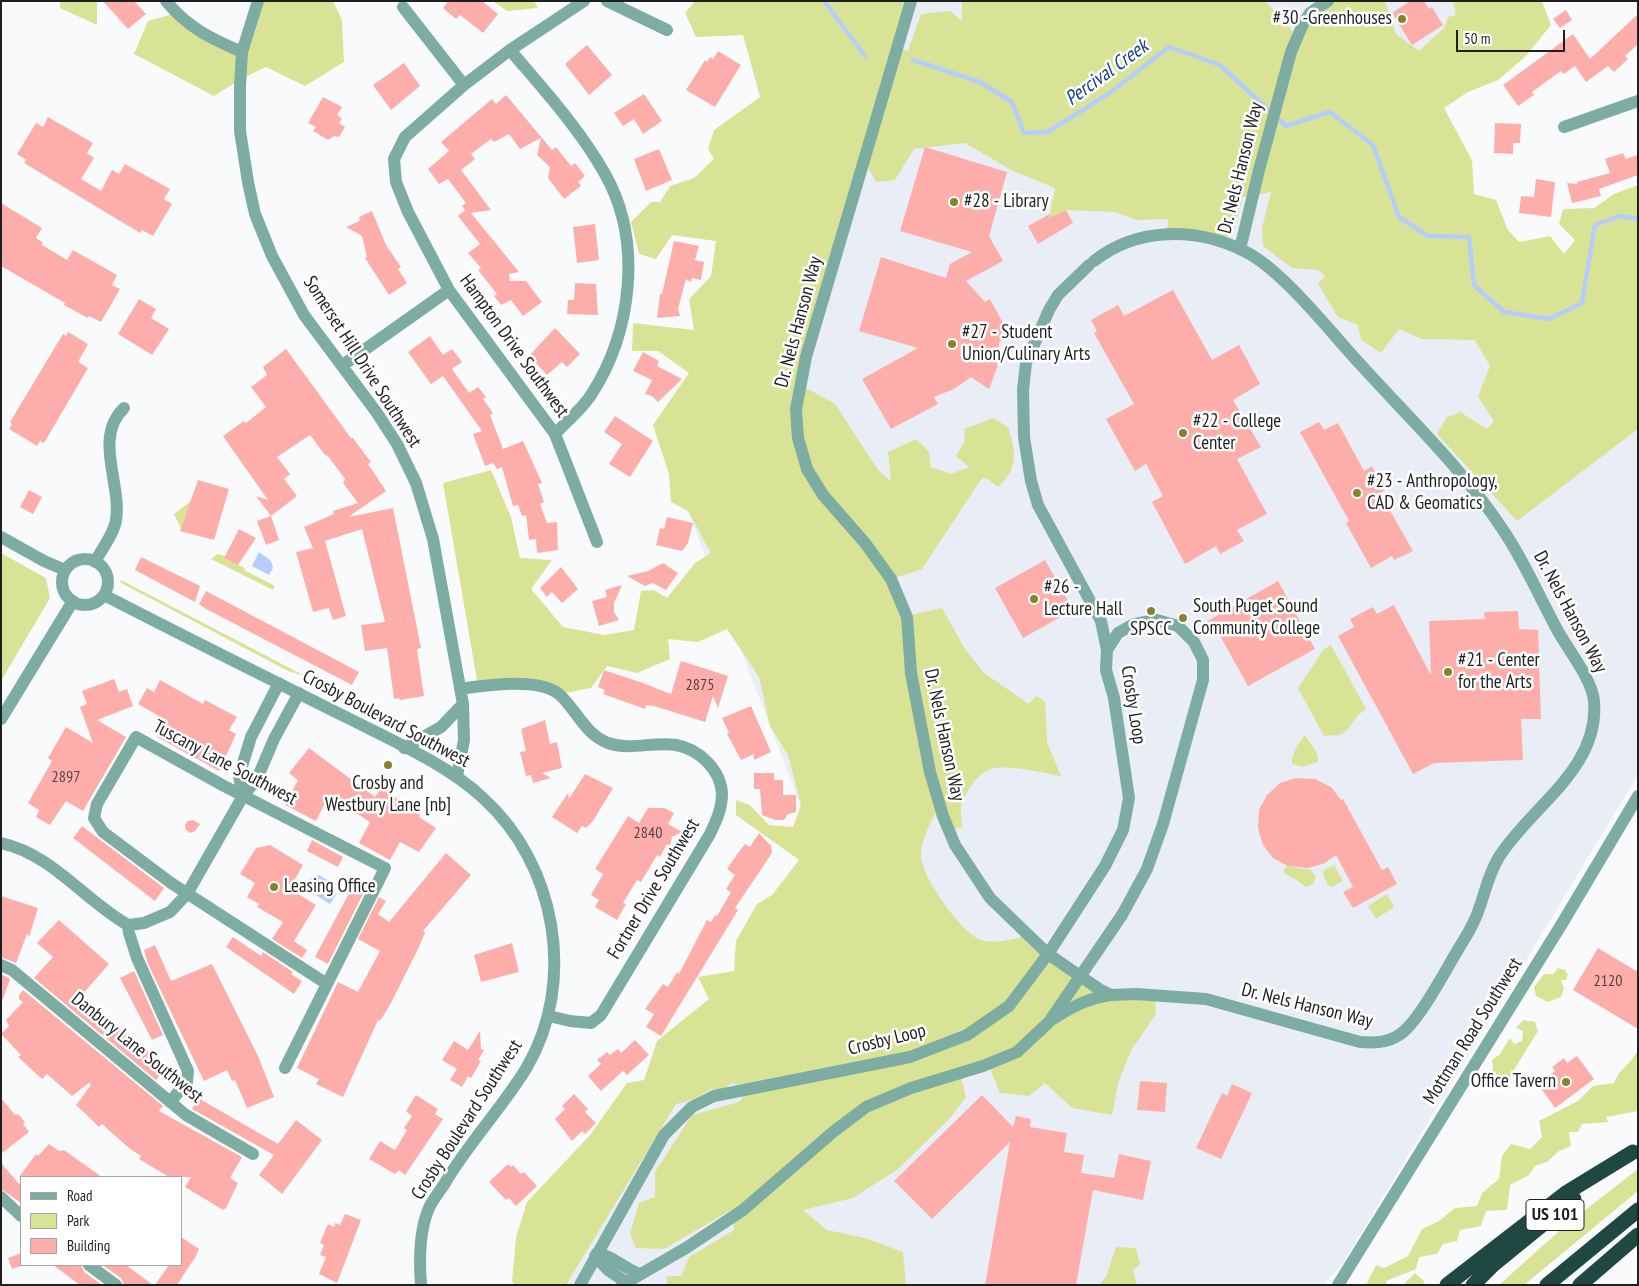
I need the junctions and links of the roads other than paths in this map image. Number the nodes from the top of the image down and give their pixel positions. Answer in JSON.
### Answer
{"nodes":[{"id":1,"x":166,"y":1,"type":"edge"},
{"id":2,"x":258,"y":1,"type":"edge"},
{"id":3,"x":584,"y":1,"type":"edge"},
{"id":4,"x":607,"y":1,"type":"edge"},
{"id":5,"x":1328,"y":1,"type":"edge"},
{"id":6,"x":909,"y":6,"type":"edge"},
{"id":7,"x":403,"y":7,"type":"dead end"},
{"id":8,"x":666,"y":30,"type":"dead end"},
{"id":9,"x":510,"y":50,"type":"junction"},
{"id":10,"x":242,"y":52,"type":"junction"},
{"id":11,"x":464,"y":85,"type":"junction"},
{"id":12,"x":1638,"y":101,"type":"edge"},
{"id":13,"x":1564,"y":128,"type":"dead end"},
{"id":14,"x":1240,"y":249,"type":"junction"},
{"id":15,"x":450,"y":290,"type":"junction"},
{"id":16,"x":343,"y":365,"type":"junction"},
{"id":17,"x":124,"y":408,"type":"dead end"},
{"id":18,"x":555,"y":434,"type":"junction"},
{"id":19,"x":1,"y":537,"type":"edge"},
{"id":20,"x":597,"y":542,"type":"dead end"},
{"id":21,"x":95,"y":562,"type":"junction"},
{"id":22,"x":65,"y":570,"type":"junction"},
{"id":23,"x":104,"y":595,"type":"junction"},
{"id":24,"x":72,"y":601,"type":"junction"},
{"id":25,"x":1107,"y":650,"type":"junction"},
{"id":26,"x":280,"y":683,"type":"junction"},
{"id":27,"x":460,"y":689,"type":"junction"},
{"id":28,"x":299,"y":693,"type":"junction"},
{"id":29,"x":463,"y":704,"type":"junction"},
{"id":30,"x":1,"y":719,"type":"edge"},
{"id":31,"x":404,"y":748,"type":"junction"},
{"id":32,"x":457,"y":776,"type":"junction"},
{"id":33,"x":243,"y":796,"type":"junction"},
{"id":34,"x":1638,"y":796,"type":"edge"},
{"id":35,"x":1,"y":843,"type":"edge"},
{"id":36,"x":187,"y":894,"type":"junction"},
{"id":37,"x":128,"y":925,"type":"junction"},
{"id":38,"x":1048,"y":954,"type":"junction"},
{"id":39,"x":1,"y":965,"type":"edge"},
{"id":40,"x":1080,"y":976,"type":"junction"},
{"id":41,"x":327,"y":984,"type":"junction"},
{"id":42,"x":1111,"y":995,"type":"junction"},
{"id":43,"x":549,"y":1016,"type":"junction"},
{"id":44,"x":1049,"y":1022,"type":"junction"},
{"id":45,"x":285,"y":1068,"type":"dead end"},
{"id":46,"x":170,"y":1102,"type":"junction"},
{"id":47,"x":1635,"y":1150,"type":"edge"},
{"id":48,"x":253,"y":1154,"type":"dead end"},
{"id":49,"x":1,"y":1198,"type":"edge"},
{"id":50,"x":1638,"y":1210,"type":"edge"},
{"id":51,"x":20,"y":1215,"type":"edge"},
{"id":52,"x":1638,"y":1235,"type":"edge"},
{"id":53,"x":596,"y":1255,"type":"junction"},
{"id":54,"x":90,"y":1266,"type":"edge"},
{"id":55,"x":640,"y":1274,"type":"junction"},
{"id":56,"x":624,"y":1284,"type":"edge"},
{"id":57,"x":116,"y":1285,"type":"edge"},
{"id":58,"x":421,"y":1285,"type":"edge"},
{"id":59,"x":580,"y":1285,"type":"edge"},
{"id":60,"x":1338,"y":1285,"type":"edge"},
{"id":61,"x":1447,"y":1285,"type":"edge"},
{"id":62,"x":1473,"y":1285,"type":"edge"},
{"id":63,"x":1548,"y":1285,"type":"edge"},
{"id":64,"x":1580,"y":1285,"type":"edge"}],
"edges":[{"from":1,"to":10,"type":"street"},
{"from":2,"to":10,"type":"street","name":"Somerset Hill Drive Southwest"},
{"from":3,"to":9,"type":"street"},
{"from":4,"to":8,"type":"street"},
{"from":5,"to":14,"type":"street","name":"Dr. Nels Hanson Way"},
{"from":6,"to":38,"type":"street","name":"Dr. Nels Hanson Way"},
{"from":7,"to":11,"type":"street"},
{"from":9,"to":11,"type":"street","name":"Hampton Drive Southwest"},
{"from":9,"to":18,"type":"street","name":"Hampton Drive Southwest"},
{"from":10,"to":16,"type":"street","name":"Somerset Hill Drive Southwest"},
{"from":11,"to":15,"type":"street","name":"Hampton Drive Southwest"},
{"from":12,"to":13,"type":"street"},
{"from":14,"to":25,"type":"street"},
{"from":14,"to":42,"type":"street","name":"Dr. Nels Hanson Way"},
{"from":15,"to":16,"type":"street"},
{"from":15,"to":18,"type":"street","name":"Hampton Drive Southwest"},
{"from":16,"to":27,"type":"street","name":"Somerset Hill Drive Southwest"},
{"from":17,"to":21,"type":"street"},
{"from":18,"to":20,"type":"street"},
{"from":19,"to":22,"type":"street"},
{"from":21,"to":22,"type":"street"},
{"from":21,"to":23,"type":"street"},
{"from":22,"to":24,"type":"street"},
{"from":23,"to":24,"type":"street"},
{"from":23,"to":26,"type":"street","name":"Crosby Boulevard Southwest"},
{"from":24,"to":30,"type":"street"},
{"from":25,"to":38,"type":"street","name":"Crosby Loop"},
{"from":25,"to":40,"type":"street","name":"Crosby Loop"},
{"from":26,"to":28,"type":"street","name":"Crosby Boulevard Southwest"},
{"from":26,"to":33,"type":"street"},
{"from":27,"to":29,"type":"street","name":"Somerset Hill Drive Southwest"},
{"from":27,"to":43,"type":"street","name":"Fortner Drive Southwest"},
{"from":28,"to":31,"type":"street","name":"Crosby Boulevard Southwest"},
{"from":28,"to":33,"type":"street"},
{"from":29,"to":31,"type":"street"},
{"from":29,"to":32,"type":"street","name":"Somerset Hill Drive Southwest"},
{"from":31,"to":32,"type":"street","name":"Crosby Boulevard Southwest"},
{"from":32,"to":43,"type":"street","name":"Crosby Boulevard Southwest"},
{"from":33,"to":36,"type":"street"},
{"from":33,"to":36,"type":"street","name":"Tuscany Lane Southwest"},
{"from":33,"to":41,"type":"street","name":"Tuscany Lane Southwest"},
{"from":34,"to":60,"type":"street","name":"Mottman Road Southwest"},
{"from":35,"to":37,"type":"street"},
{"from":36,"to":37,"type":"street"},
{"from":36,"to":41,"type":"street","name":"Tuscany Lane Southwest"},
{"from":37,"to":46,"type":"street"},
{"from":38,"to":40,"type":"street","name":"Dr. Nels Hanson Way"},
{"from":38,"to":53,"type":"street","name":"Crosby Loop"},
{"from":39,"to":46,"type":"street","name":"Danbury Lane Southwest"},
{"from":40,"to":42,"type":"street","name":"Dr. Nels Hanson Way"},
{"from":40,"to":44,"type":"street","name":"Crosby Loop"},
{"from":41,"to":45,"type":"street","name":"Tuscany Lane Southwest"},
{"from":42,"to":44,"type":"street"},
{"from":43,"to":58,"type":"street","name":"Crosby Boulevard Southwest"},
{"from":44,"to":55,"type":"street","name":"Crosby Loop"},
{"from":46,"to":48,"type":"street","name":"Danbury Lane Southwest"},
{"from":47,"to":61,"type":"highway"},
{"from":47,"to":62,"type":"highway","number":"US 101"},
{"from":49,"to":51,"type":"street"},
{"from":50,"to":63,"type":"highway","number":"US 101"},
{"from":52,"to":64,"type":"highway"},
{"from":53,"to":55,"type":"street"},
{"from":53,"to":56,"type":"street"},
{"from":53,"to":59,"type":"street","name":"Crosby Loop"},
{"from":54,"to":57,"type":"street"},
{"from":55,"to":56,"type":"street","name":"Crosby Loop"}]}
